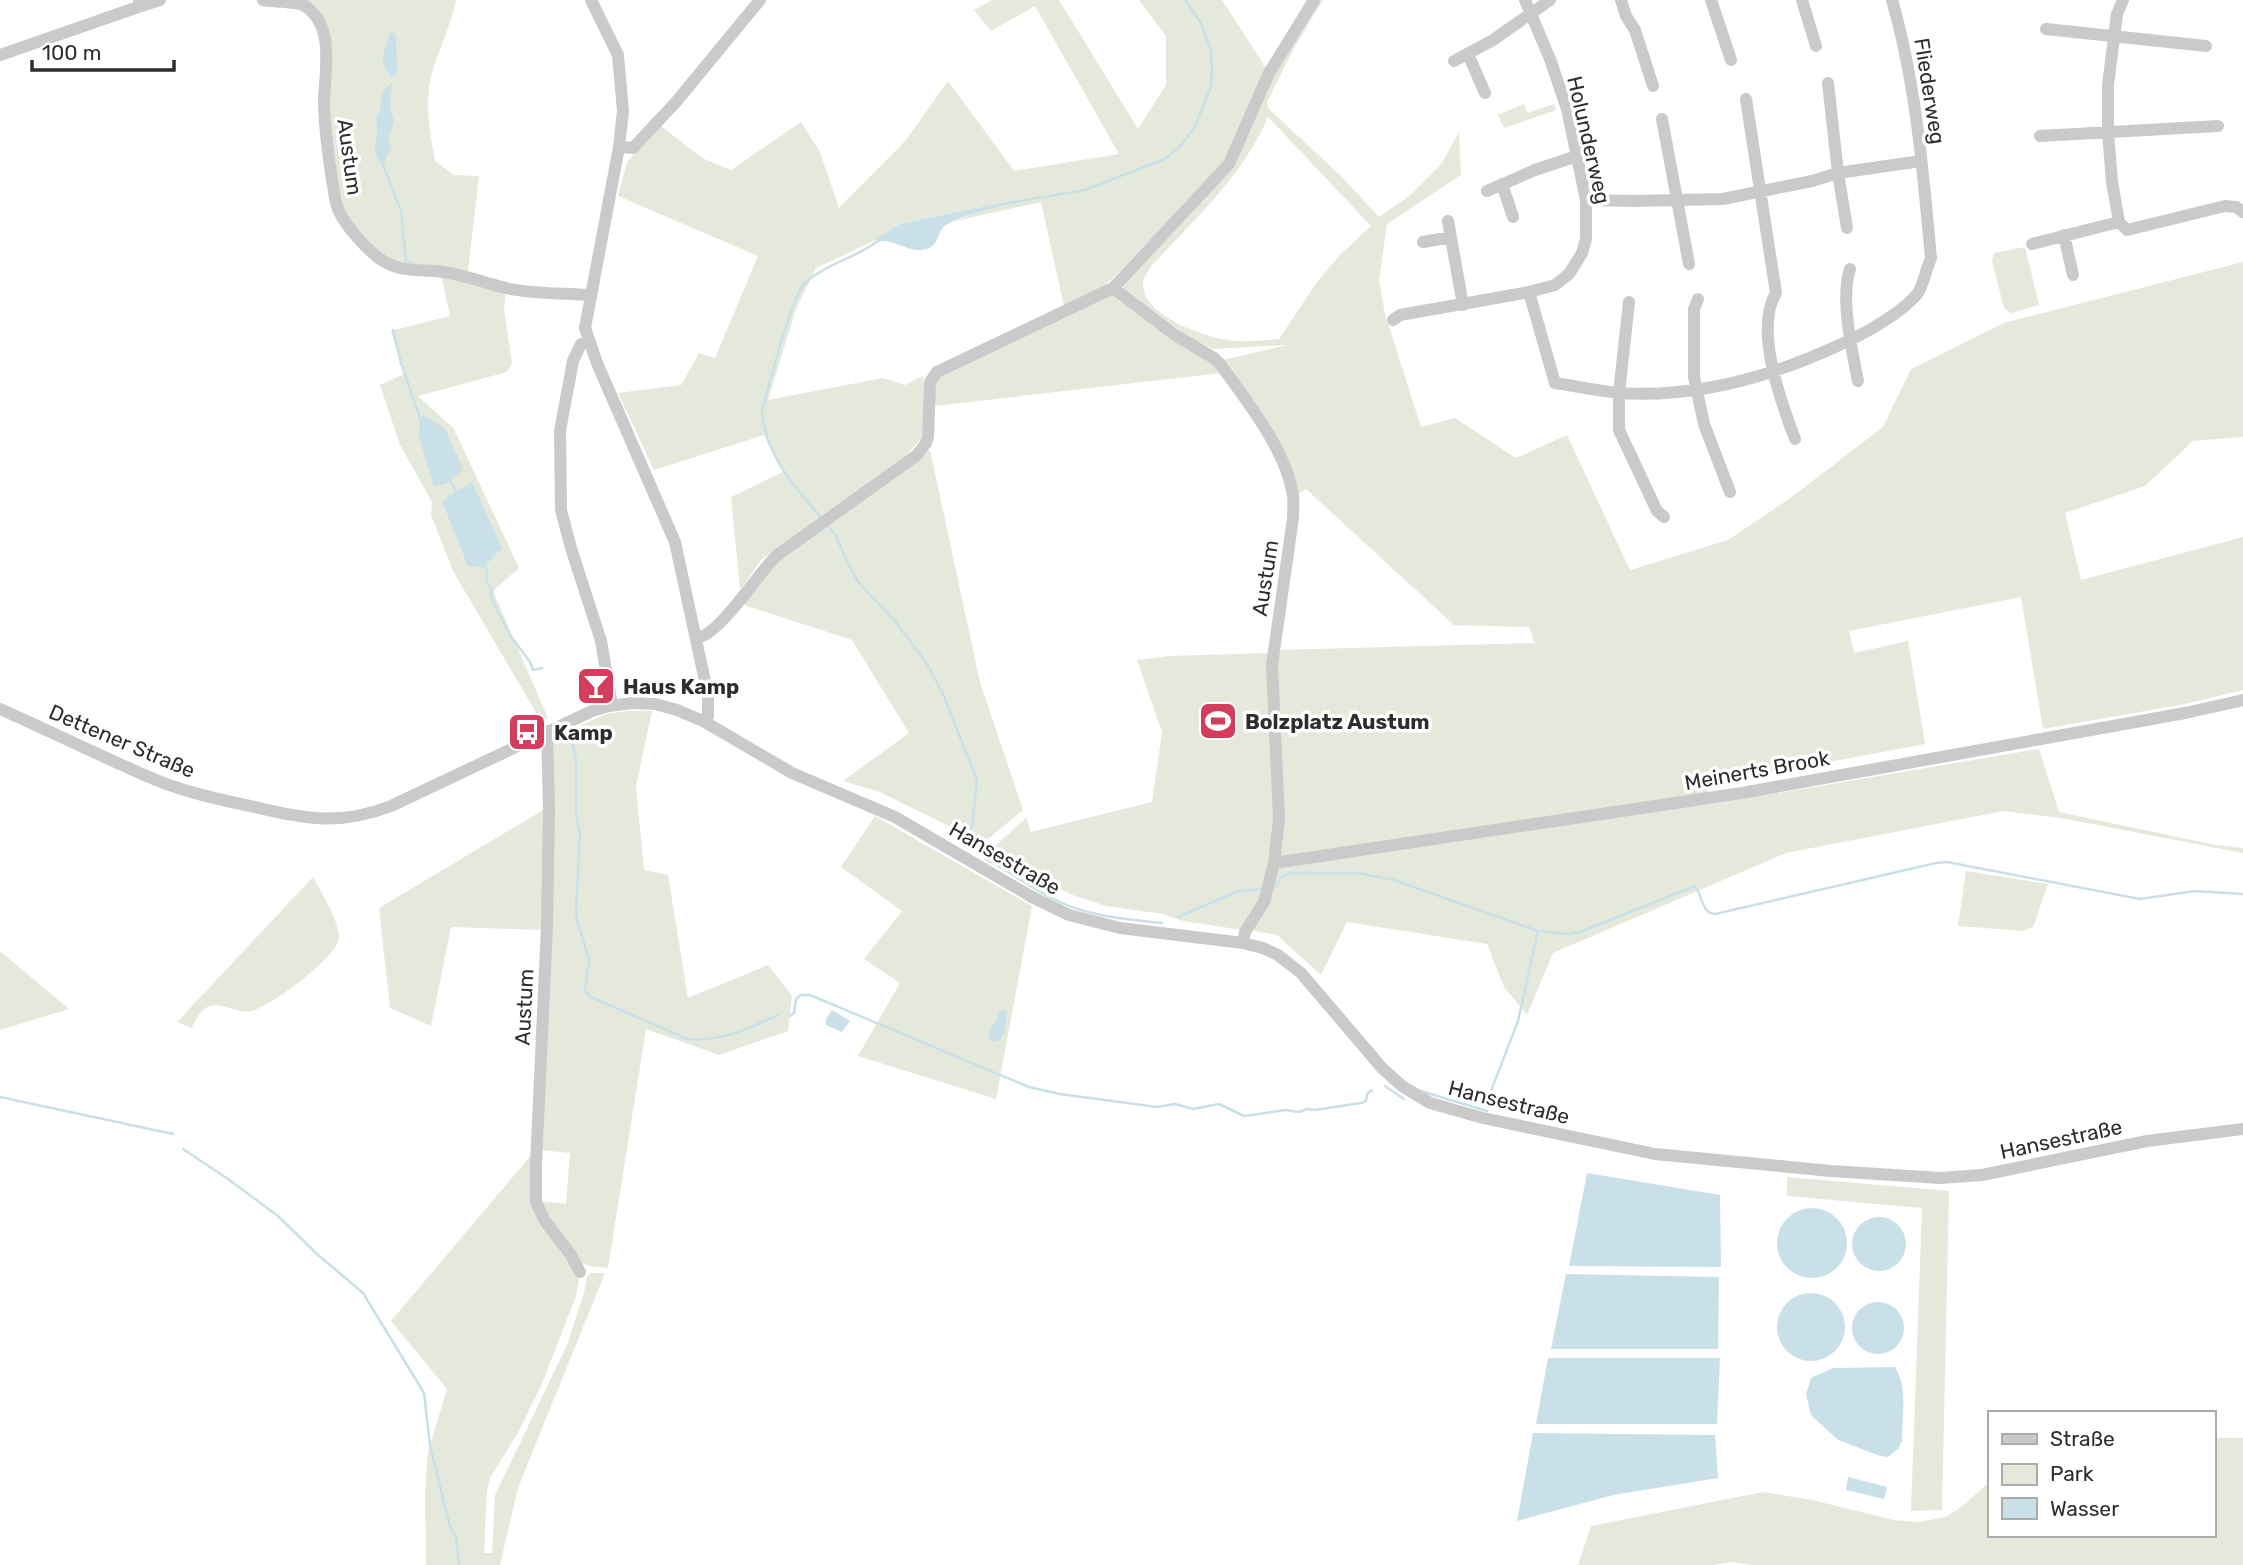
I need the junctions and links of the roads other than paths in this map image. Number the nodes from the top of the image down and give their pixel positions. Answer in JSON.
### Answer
{"nodes":[{"id":1,"x":160,"y":0,"type":"edge"},
{"id":2,"x":263,"y":0,"type":"edge"},
{"id":3,"x":591,"y":0,"type":"edge"},
{"id":4,"x":760,"y":0,"type":"edge"},
{"id":5,"x":1314,"y":0,"type":"edge"},
{"id":6,"x":1524,"y":0,"type":"edge"},
{"id":7,"x":1550,"y":0,"type":"edge"},
{"id":8,"x":1621,"y":0,"type":"edge"},
{"id":9,"x":1711,"y":0,"type":"edge"},
{"id":10,"x":1802,"y":0,"type":"edge"},
{"id":11,"x":1892,"y":0,"type":"edge"},
{"id":12,"x":2123,"y":0,"type":"edge"},
{"id":13,"x":140,"y":3,"type":"edge"},
{"id":14,"x":1531,"y":13,"type":"junction"},
{"id":15,"x":2046,"y":29,"type":"dead end"},
{"id":16,"x":2114,"y":35,"type":"junction"},
{"id":17,"x":1816,"y":46,"type":"dead end"},
{"id":18,"x":2206,"y":46,"type":"dead end"},
{"id":19,"x":1468,"y":54,"type":"junction"},
{"id":20,"x":0,"y":55,"type":"edge"},
{"id":21,"x":1731,"y":60,"type":"dead end"},
{"id":22,"x":1454,"y":61,"type":"dead end"},
{"id":23,"x":1828,"y":83,"type":"dead end"},
{"id":24,"x":1653,"y":86,"type":"dead end"},
{"id":25,"x":1486,"y":93,"type":"dead end"},
{"id":26,"x":1746,"y":99,"type":"dead end"},
{"id":27,"x":1662,"y":119,"type":"dead end"},
{"id":28,"x":2218,"y":126,"type":"dead end"},
{"id":29,"x":2108,"y":132,"type":"junction"},
{"id":30,"x":2040,"y":136,"type":"dead end"},
{"id":31,"x":619,"y":147,"type":"junction"},
{"id":32,"x":1577,"y":156,"type":"junction"},
{"id":33,"x":1921,"y":161,"type":"junction"},
{"id":34,"x":1838,"y":173,"type":"junction"},
{"id":35,"x":1502,"y":184,"type":"junction"},
{"id":36,"x":1487,"y":191,"type":"dead end"},
{"id":37,"x":1760,"y":192,"type":"junction"},
{"id":38,"x":1586,"y":200,"type":"junction"},
{"id":39,"x":1676,"y":200,"type":"junction"},
{"id":40,"x":2243,"y":212,"type":"edge"},
{"id":41,"x":1513,"y":217,"type":"dead end"},
{"id":42,"x":1448,"y":221,"type":"dead end"},
{"id":43,"x":2119,"y":222,"type":"junction"},
{"id":44,"x":1847,"y":228,"type":"dead end"},
{"id":45,"x":2064,"y":236,"type":"junction"},
{"id":46,"x":1451,"y":237,"type":"junction"},
{"id":47,"x":1423,"y":242,"type":"dead end"},
{"id":48,"x":2032,"y":244,"type":"dead end"},
{"id":49,"x":1689,"y":264,"type":"dead end"},
{"id":50,"x":1850,"y":269,"type":"dead end"},
{"id":51,"x":2073,"y":275,"type":"dead end"},
{"id":52,"x":1113,"y":288,"type":"junction"},
{"id":53,"x":1529,"y":292,"type":"junction"},
{"id":54,"x":590,"y":295,"type":"junction"},
{"id":55,"x":1698,"y":299,"type":"dead end"},
{"id":56,"x":1629,"y":302,"type":"dead end"},
{"id":57,"x":1463,"y":305,"type":"junction"},
{"id":58,"x":1393,"y":320,"type":"dead end"},
{"id":59,"x":1850,"y":340,"type":"junction"},
{"id":60,"x":589,"y":341,"type":"junction"},
{"id":61,"x":1773,"y":372,"type":"junction"},
{"id":62,"x":1858,"y":381,"type":"dead end"},
{"id":63,"x":1698,"y":391,"type":"junction"},
{"id":64,"x":1619,"y":393,"type":"junction"},
{"id":65,"x":1795,"y":439,"type":"dead end"},
{"id":66,"x":1730,"y":492,"type":"dead end"},
{"id":67,"x":1664,"y":517,"type":"dead end"},
{"id":68,"x":697,"y":638,"type":"junction"},
{"id":69,"x":2243,"y":699,"type":"edge"},
{"id":70,"x":612,"y":705,"type":"junction"},
{"id":71,"x":0,"y":709,"type":"edge"},
{"id":72,"x":705,"y":722,"type":"junction"},
{"id":73,"x":547,"y":731,"type":"junction"},
{"id":74,"x":1274,"y":863,"type":"junction"},
{"id":75,"x":1243,"y":943,"type":"junction"},
{"id":76,"x":2243,"y":1129,"type":"edge"},
{"id":77,"x":580,"y":1272,"type":"dead end"}],
"edges":[{"from":1,"to":13,"type":"street"},
{"from":2,"to":54,"type":"street","name":"Austum"},
{"from":3,"to":31,"type":"street"},
{"from":4,"to":31,"type":"street"},
{"from":5,"to":52,"type":"street"},
{"from":6,"to":14,"type":"street","name":"Holunderweg"},
{"from":7,"to":14,"type":"street"},
{"from":8,"to":24,"type":"street"},
{"from":9,"to":21,"type":"street"},
{"from":10,"to":17,"type":"street"},
{"from":11,"to":33,"type":"street","name":"Fliederweg"},
{"from":12,"to":16,"type":"street"},
{"from":13,"to":20,"type":"street"},
{"from":14,"to":19,"type":"street"},
{"from":14,"to":32,"type":"street","name":"Holunderweg"},
{"from":15,"to":16,"type":"street"},
{"from":16,"to":18,"type":"street"},
{"from":16,"to":29,"type":"street"},
{"from":19,"to":22,"type":"street"},
{"from":19,"to":25,"type":"street"},
{"from":23,"to":34,"type":"street"},
{"from":26,"to":37,"type":"street"},
{"from":27,"to":39,"type":"street"},
{"from":28,"to":29,"type":"street"},
{"from":29,"to":30,"type":"street"},
{"from":29,"to":43,"type":"street"},
{"from":31,"to":54,"type":"street"},
{"from":32,"to":35,"type":"street"},
{"from":32,"to":38,"type":"street","name":"Holunderweg"},
{"from":33,"to":34,"type":"street","name":"Fliederweg"},
{"from":33,"to":59,"type":"street","name":"Fliederweg"},
{"from":34,"to":37,"type":"street","name":"Fliederweg"},
{"from":34,"to":44,"type":"street"},
{"from":35,"to":36,"type":"street"},
{"from":35,"to":41,"type":"street"},
{"from":37,"to":39,"type":"street","name":"Fliederweg"},
{"from":37,"to":61,"type":"street"},
{"from":38,"to":39,"type":"street","name":"Fliederweg"},
{"from":38,"to":53,"type":"street","name":"Holunderweg"},
{"from":39,"to":49,"type":"street"},
{"from":40,"to":43,"type":"street"},
{"from":42,"to":46,"type":"street"},
{"from":43,"to":45,"type":"street"},
{"from":45,"to":48,"type":"street"},
{"from":45,"to":51,"type":"street"},
{"from":46,"to":47,"type":"street"},
{"from":46,"to":57,"type":"street"},
{"from":50,"to":59,"type":"street"},
{"from":52,"to":68,"type":"street"},
{"from":52,"to":74,"type":"street","name":"Austum"},
{"from":53,"to":57,"type":"street","name":"Holunderweg"},
{"from":53,"to":64,"type":"street","name":"Fliederweg"},
{"from":54,"to":60,"type":"street"},
{"from":55,"to":63,"type":"street"},
{"from":56,"to":64,"type":"street"},
{"from":57,"to":58,"type":"street","name":"Holunderweg"},
{"from":59,"to":61,"type":"street","name":"Fliederweg"},
{"from":59,"to":62,"type":"street"},
{"from":60,"to":68,"type":"street"},
{"from":60,"to":70,"type":"street"},
{"from":61,"to":63,"type":"street","name":"Fliederweg"},
{"from":61,"to":65,"type":"street"},
{"from":63,"to":64,"type":"street","name":"Fliederweg"},
{"from":63,"to":66,"type":"street"},
{"from":64,"to":67,"type":"street"},
{"from":68,"to":72,"type":"street"},
{"from":69,"to":74,"type":"street","name":"Meinerts Brook"},
{"from":70,"to":72,"type":"street","name":"Dettener Straße"},
{"from":70,"to":73,"type":"street","name":"Dettener Straße"},
{"from":71,"to":73,"type":"street","name":"Dettener Straße"},
{"from":72,"to":75,"type":"street","name":"Hansestraße"},
{"from":73,"to":77,"type":"street","name":"Austum"},
{"from":74,"to":75,"type":"street","name":"Austum"},
{"from":75,"to":76,"type":"street","name":"Hansestraße"}]}
